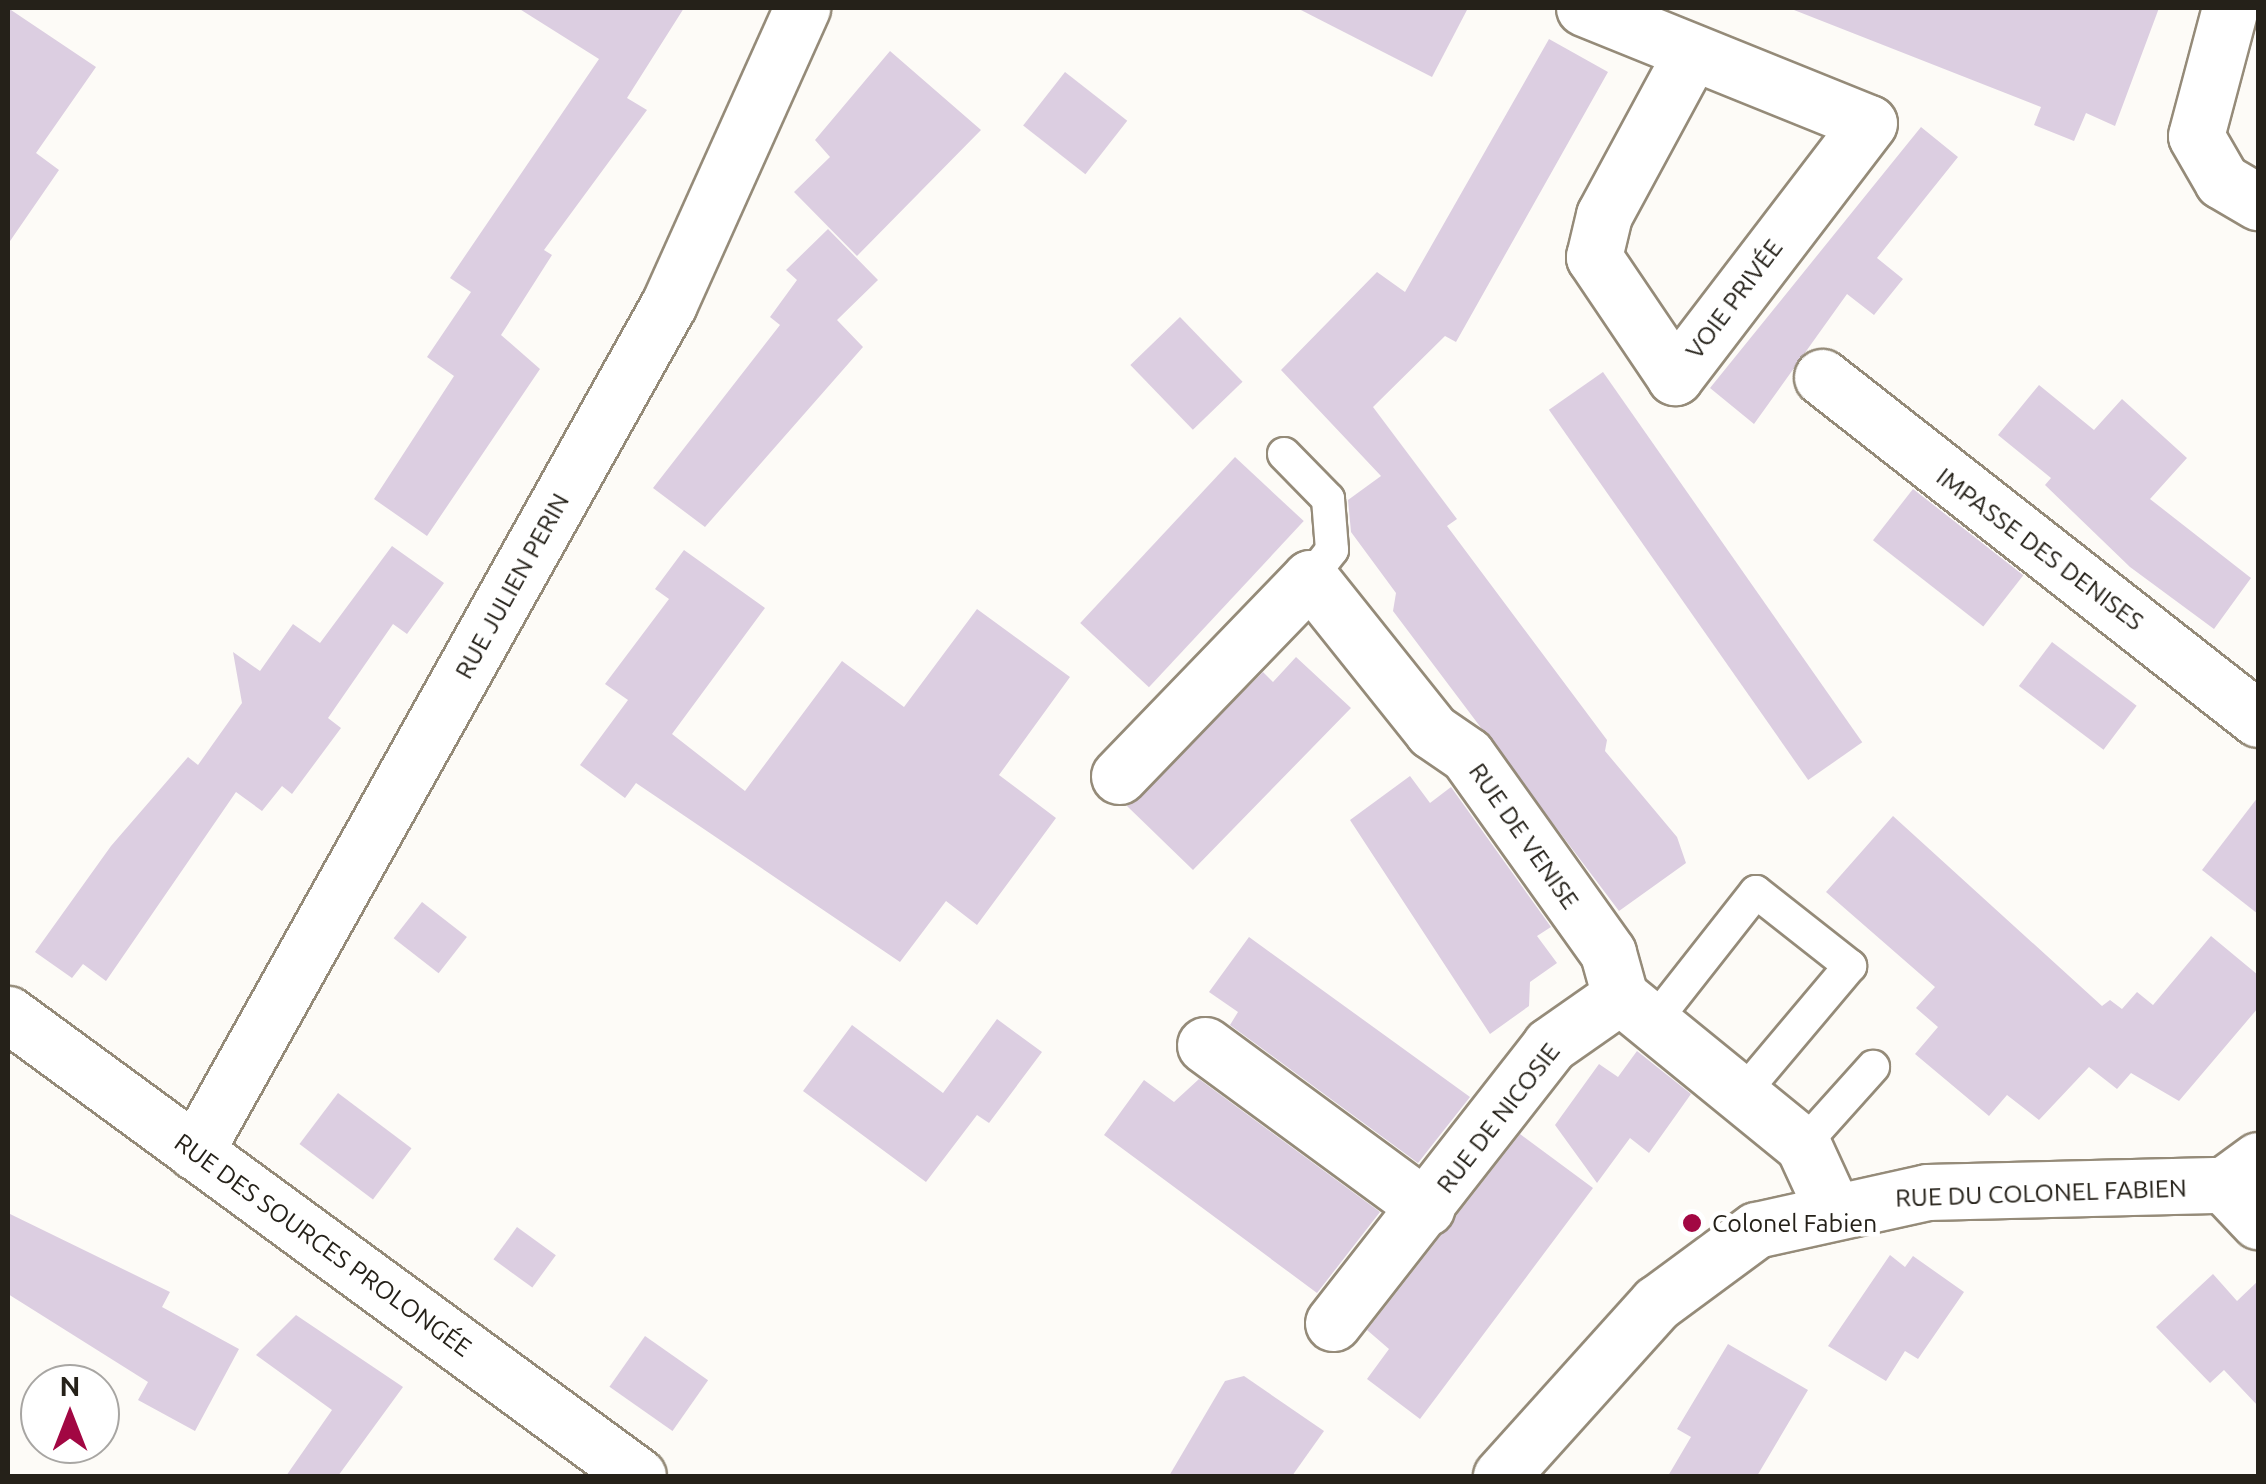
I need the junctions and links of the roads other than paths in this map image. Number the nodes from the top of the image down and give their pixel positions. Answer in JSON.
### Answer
{"nodes":[{"id":1,"x":802,"y":8,"type":"edge"},
{"id":2,"x":1584,"y":8,"type":"edge"},
{"id":3,"x":2230,"y":8,"type":"edge"},
{"id":4,"x":1692,"y":52,"type":"junction"},
{"id":5,"x":2258,"y":202,"type":"edge"},
{"id":6,"x":1822,"y":378,"type":"dead end"},
{"id":7,"x":1284,"y":454,"type":"dead end"},
{"id":8,"x":1310,"y":578,"type":"junction"},
{"id":9,"x":2258,"y":719,"type":"edge"},
{"id":10,"x":1119,"y":776,"type":"dead end"},
{"id":11,"x":1636,"y":1010,"type":"junction"},
{"id":12,"x":8,"y":1014,"type":"edge"},
{"id":13,"x":1205,"y":1045,"type":"dead end"},
{"id":14,"x":1873,"y":1067,"type":"dead end"},
{"id":15,"x":1744,"y":1092,"type":"junction"},
{"id":16,"x":1803,"y":1145,"type":"junction"},
{"id":17,"x":195,"y":1152,"type":"junction"},
{"id":18,"x":2247,"y":1189,"type":"edge"},
{"id":19,"x":1831,"y":1206,"type":"junction"},
{"id":20,"x":1427,"y":1208,"type":"junction"},
{"id":21,"x":1332,"y":1322,"type":"dead end"},
{"id":22,"x":638,"y":1476,"type":"edge"},
{"id":23,"x":1502,"y":1476,"type":"edge"}],
"edges":[{"from":1,"to":17,"type":"street","name":"RUE JULIEN PERIN"},
{"from":2,"to":4,"type":"street","name":"VOIE PRIVÉE"},
{"from":3,"to":5,"type":"street"},
{"from":4,"to":4,"type":"street","name":"VOIE PRIVÉE"},
{"from":6,"to":9,"type":"street","name":"IMPASSE DES DENISES"},
{"from":7,"to":8,"type":"lane"},
{"from":8,"to":10,"type":"street"},
{"from":8,"to":11,"type":"street","name":"RUE DE VENISE"},
{"from":11,"to":15,"type":"street"},
{"from":11,"to":15,"type":"lane"},
{"from":11,"to":20,"type":"street","name":"RUE DE NICOSIE"},
{"from":12,"to":17,"type":"street","name":"RUE DES SOURCES PROLONGÉE"},
{"from":13,"to":20,"type":"street","name":"RUE DE NICOSIE"},
{"from":14,"to":16,"type":"lane"},
{"from":15,"to":16,"type":"street"},
{"from":16,"to":19,"type":"street"},
{"from":17,"to":22,"type":"street","name":"RUE DES SOURCES PROLONGÉE"},
{"from":18,"to":19,"type":"street","name":"RUE DU COLONEL FABIEN"},
{"from":19,"to":23,"type":"street","name":"RUE DU COLONEL FABIEN"},
{"from":20,"to":21,"type":"street","name":"RUE DE NICOSIE"}]}
